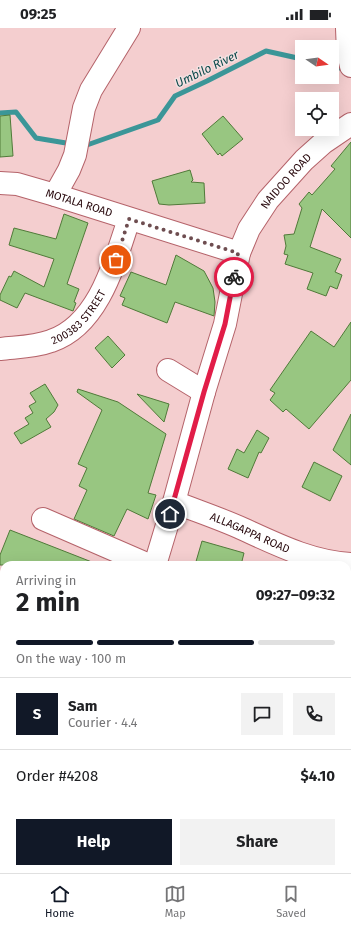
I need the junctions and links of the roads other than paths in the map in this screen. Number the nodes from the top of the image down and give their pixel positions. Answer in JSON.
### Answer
{"nodes":[{"id":1,"x":129,"y":28,"type":"edge"},
{"id":2,"x":347,"y":28,"type":"edge"},
{"id":3,"x":351,"y":66,"type":"edge"},
{"id":4,"x":350,"y":125,"type":"edge"},
{"id":5,"x":0,"y":183,"type":"edge"},
{"id":6,"x":55,"y":195,"type":"junction"},
{"id":7,"x":129,"y":219,"type":"junction"},
{"id":8,"x":238,"y":253,"type":"junction"},
{"id":9,"x":0,"y":348,"type":"edge"},
{"id":10,"x":168,"y":370,"type":"dead end"},
{"id":11,"x":204,"y":392,"type":"junction"},
{"id":12,"x":174,"y":502,"type":"junction"},
{"id":13,"x":43,"y":519,"type":"dead end"},
{"id":14,"x":140,"y":561,"type":"edge"},
{"id":15,"x":156,"y":561,"type":"edge"},
{"id":16,"x":320,"y":561,"type":"edge"}],
"edges":[{"from":1,"to":6,"type":"street"},
{"from":2,"to":3,"type":"street"},
{"from":4,"to":8,"type":"street","name":"NAIDOO ROAD"},
{"from":5,"to":6,"type":"street","name":"MOTALA ROAD"},
{"from":6,"to":7,"type":"street","name":"MOTALA ROAD"},
{"from":7,"to":8,"type":"street","name":"MOTALA ROAD"},
{"from":7,"to":9,"type":"street","name":"200383 STREET"},
{"from":8,"to":11,"type":"street"},
{"from":10,"to":11,"type":"street"},
{"from":11,"to":12,"type":"street"},
{"from":12,"to":15,"type":"street"},
{"from":12,"to":16,"type":"street","name":"ALLAGAPPA ROAD"},
{"from":13,"to":14,"type":"street"}]}
